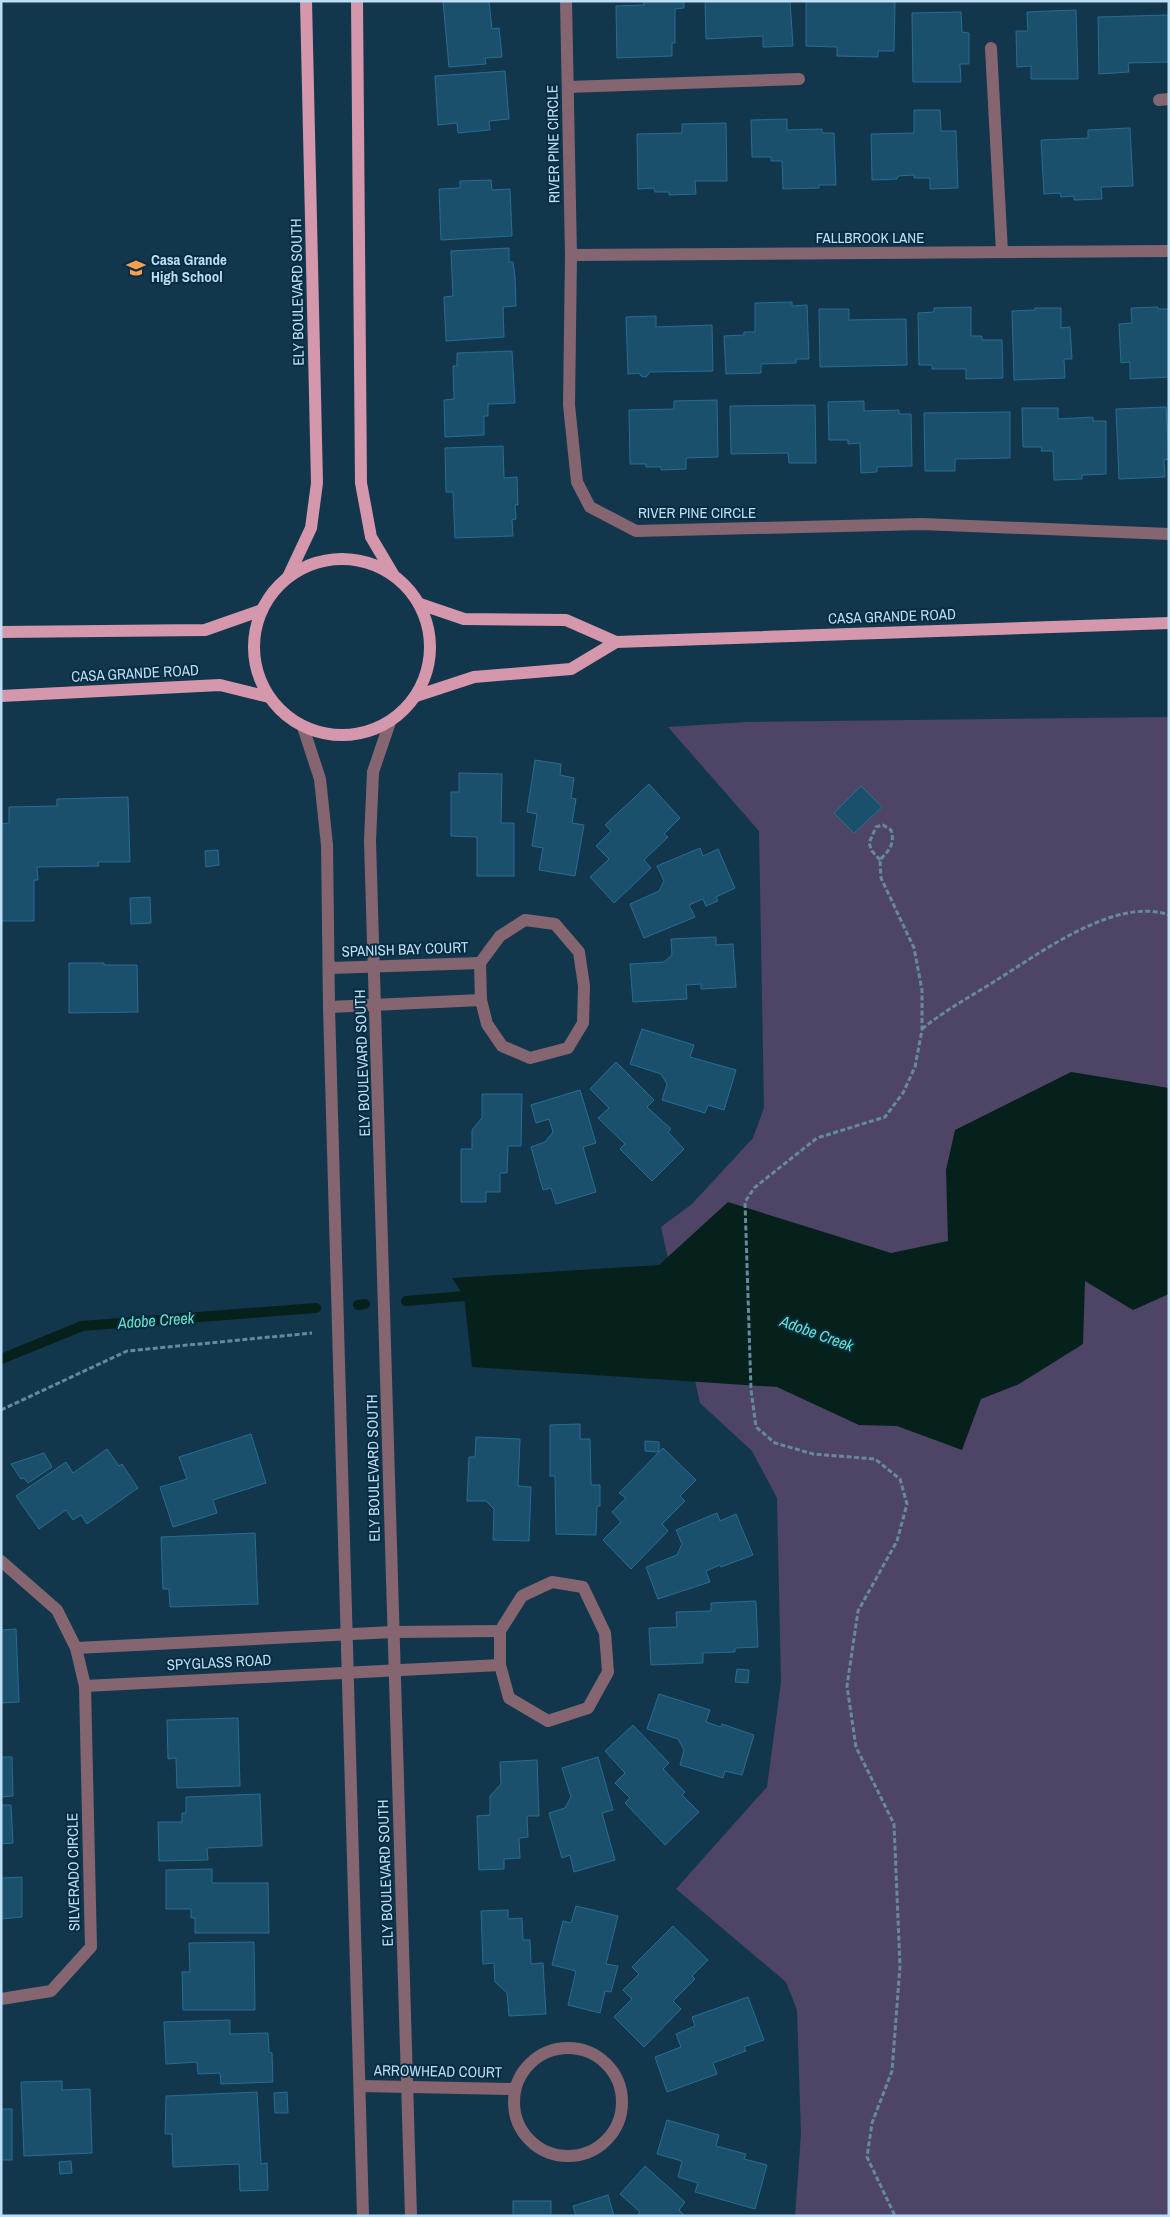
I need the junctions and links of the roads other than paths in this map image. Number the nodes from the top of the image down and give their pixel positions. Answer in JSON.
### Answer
{"nodes":[{"id":1,"x":306,"y":1,"type":"edge"},
{"id":2,"x":357,"y":1,"type":"edge"},
{"id":3,"x":566,"y":1,"type":"edge"},
{"id":4,"x":991,"y":48,"type":"dead end"},
{"id":5,"x":799,"y":79,"type":"dead end"},
{"id":6,"x":568,"y":87,"type":"junction"},
{"id":7,"x":1169,"y":251,"type":"edge"},
{"id":8,"x":1002,"y":252,"type":"junction"},
{"id":9,"x":572,"y":255,"type":"junction"},
{"id":10,"x":1169,"y":534,"type":"edge"},
{"id":11,"x":393,"y":574,"type":"junction"},
{"id":12,"x":288,"y":577,"type":"junction"},
{"id":13,"x":420,"y":604,"type":"junction"},
{"id":14,"x":262,"y":610,"type":"junction"},
{"id":15,"x":1169,"y":622,"type":"edge"},
{"id":16,"x":1,"y":632,"type":"edge"},
{"id":17,"x":616,"y":642,"type":"junction"},
{"id":18,"x":1,"y":696,"type":"edge"},
{"id":19,"x":416,"y":696,"type":"junction"},
{"id":20,"x":269,"y":697,"type":"junction"},
{"id":21,"x":390,"y":722,"type":"junction"},
{"id":22,"x":303,"y":727,"type":"junction"},
{"id":23,"x":480,"y":963,"type":"junction"},
{"id":24,"x":375,"y":966,"type":"junction"},
{"id":25,"x":330,"y":968,"type":"junction"},
{"id":26,"x":481,"y":1000,"type":"junction"},
{"id":27,"x":376,"y":1005,"type":"junction"},
{"id":28,"x":329,"y":1007,"type":"junction"},
{"id":29,"x":1,"y":1561,"type":"edge"},
{"id":30,"x":500,"y":1631,"type":"junction"},
{"id":31,"x":393,"y":1632,"type":"junction"},
{"id":32,"x":346,"y":1634,"type":"junction"},
{"id":33,"x":76,"y":1648,"type":"junction"},
{"id":34,"x":500,"y":1665,"type":"junction"},
{"id":35,"x":394,"y":1669,"type":"junction"},
{"id":36,"x":346,"y":1672,"type":"junction"},
{"id":37,"x":85,"y":1686,"type":"junction"},
{"id":38,"x":1,"y":1999,"type":"edge"},
{"id":39,"x":360,"y":2086,"type":"junction"},
{"id":40,"x":409,"y":2088,"type":"junction"},
{"id":41,"x":515,"y":2089,"type":"junction"},
{"id":42,"x":363,"y":2216,"type":"edge"},
{"id":43,"x":411,"y":2216,"type":"edge"}],
"edges":[{"from":1,"to":12,"type":"main road","name":"ELY BOULEVARD SOUTH"},
{"from":2,"to":11,"type":"main road"},
{"from":3,"to":6,"type":"street","name":"RIVER PINE CIRCLE"},
{"from":4,"to":8,"type":"street"},
{"from":5,"to":6,"type":"street"},
{"from":6,"to":9,"type":"street","name":"RIVER PINE CIRCLE"},
{"from":7,"to":8,"type":"street","name":"FALLBROOK LANE"},
{"from":8,"to":9,"type":"street","name":"FALLBROOK LANE"},
{"from":9,"to":10,"type":"street","name":"RIVER PINE CIRCLE"},
{"from":11,"to":12,"type":"main road"},
{"from":11,"to":13,"type":"main road"},
{"from":12,"to":14,"type":"main road"},
{"from":13,"to":17,"type":"main road","name":"CASA GRANDE ROAD"},
{"from":13,"to":19,"type":"main road"},
{"from":14,"to":16,"type":"main road"},
{"from":14,"to":20,"type":"main road"},
{"from":15,"to":17,"type":"main road","name":"CASA GRANDE ROAD"},
{"from":17,"to":19,"type":"main road","name":"CASA GRANDE ROAD"},
{"from":18,"to":20,"type":"main road","name":"CASA GRANDE ROAD"},
{"from":19,"to":21,"type":"main road"},
{"from":20,"to":22,"type":"main road"},
{"from":21,"to":22,"type":"main road"},
{"from":21,"to":24,"type":"street","name":"ELY BOULEVARD SOUTH"},
{"from":22,"to":25,"type":"street","name":"ELY BOULEVARD SOUTH"},
{"from":23,"to":24,"type":"street","name":"SPANISH BAY COURT"},
{"from":23,"to":26,"type":"street","name":"SPANISH BAY COURT"},
{"from":23,"to":26,"type":"street","name":"SPANISH BAY COURT"},
{"from":24,"to":25,"type":"street","name":"SPANISH BAY COURT"},
{"from":24,"to":27,"type":"street","name":"ELY BOULEVARD SOUTH"},
{"from":25,"to":28,"type":"street","name":"ELY BOULEVARD SOUTH"},
{"from":26,"to":27,"type":"street"},
{"from":27,"to":28,"type":"street"},
{"from":27,"to":31,"type":"street","name":"ELY BOULEVARD SOUTH"},
{"from":28,"to":32,"type":"street","name":"ELY BOULEVARD SOUTH"},
{"from":29,"to":33,"type":"street"},
{"from":30,"to":31,"type":"street","name":"SPYGLASS ROAD"},
{"from":30,"to":34,"type":"street"},
{"from":30,"to":34,"type":"street"},
{"from":31,"to":32,"type":"street","name":"SPYGLASS ROAD"},
{"from":31,"to":35,"type":"street","name":"ELY BOULEVARD SOUTH"},
{"from":32,"to":33,"type":"street","name":"SPYGLASS ROAD"},
{"from":32,"to":36,"type":"street","name":"ELY BOULEVARD SOUTH"},
{"from":33,"to":37,"type":"street"},
{"from":34,"to":35,"type":"street","name":"SPYGLASS ROAD"},
{"from":35,"to":36,"type":"street","name":"SPYGLASS ROAD"},
{"from":35,"to":40,"type":"street","name":"ELY BOULEVARD SOUTH"},
{"from":36,"to":37,"type":"street","name":"SPYGLASS ROAD"},
{"from":36,"to":39,"type":"street","name":"ELY BOULEVARD SOUTH"},
{"from":37,"to":38,"type":"street","name":"SILVERADO CIRCLE"},
{"from":39,"to":40,"type":"street","name":"ARROWHEAD COURT"},
{"from":39,"to":42,"type":"street","name":"ELY BOULEVARD SOUTH"},
{"from":40,"to":41,"type":"street","name":"ARROWHEAD COURT"},
{"from":40,"to":43,"type":"street","name":"ELY BOULEVARD SOUTH"},
{"from":41,"to":41,"type":"street","name":"ARROWHEAD COURT"}]}
